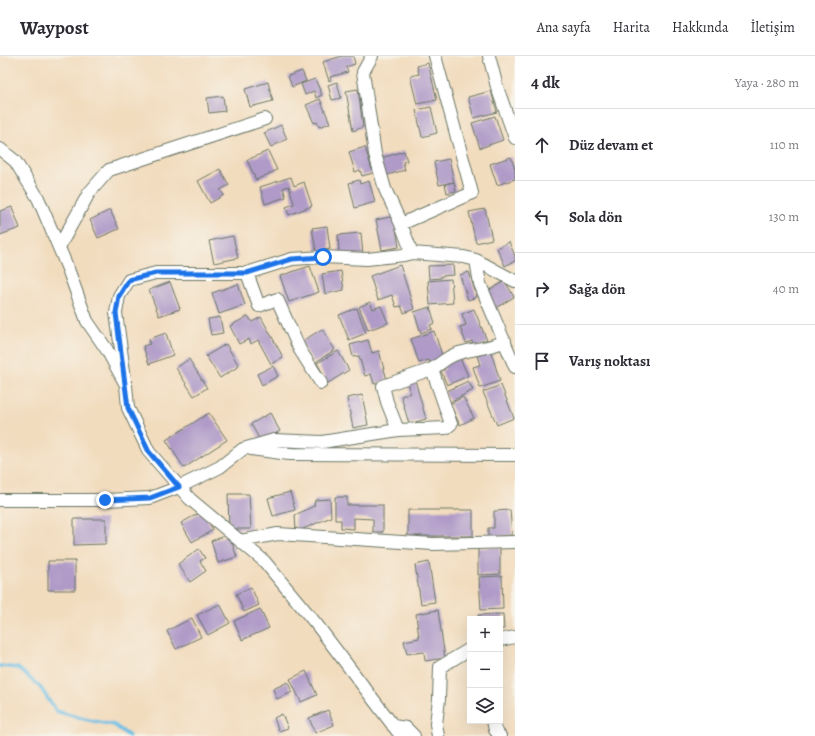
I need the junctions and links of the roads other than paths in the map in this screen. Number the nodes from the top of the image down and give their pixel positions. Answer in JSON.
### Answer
{"nodes":[{"id":1,"x":372,"y":56,"type":"edge"},
{"id":2,"x":435,"y":56,"type":"edge"},
{"id":3,"x":489,"y":56,"type":"edge"},
{"id":4,"x":265,"y":119,"type":"dead end"},
{"id":5,"x":515,"y":138,"type":"edge"},
{"id":6,"x":0,"y":149,"type":"edge"},
{"id":7,"x":402,"y":224,"type":"junction"},
{"id":8,"x":59,"y":247,"type":"junction"},
{"id":9,"x":412,"y":253,"type":"junction"},
{"id":10,"x":476,"y":260,"type":"junction"},
{"id":11,"x":247,"y":273,"type":"junction"},
{"id":12,"x":515,"y":281,"type":"edge"},
{"id":13,"x":505,"y":341,"type":"junction"},
{"id":14,"x":515,"y":367,"type":"edge"},
{"id":15,"x":432,"y":369,"type":"junction"},
{"id":16,"x":321,"y":383,"type":"dead end"},
{"id":17,"x":126,"y":386,"type":"junction"},
{"id":18,"x":398,"y":430,"type":"junction"},
{"id":19,"x":246,"y":448,"type":"junction"},
{"id":20,"x":515,"y":455,"type":"edge"},
{"id":21,"x":179,"y":487,"type":"junction"},
{"id":22,"x":0,"y":500,"type":"edge"},
{"id":23,"x":240,"y":541,"type":"junction"},
{"id":24,"x":515,"y":542,"type":"edge"},
{"id":25,"x":515,"y":637,"type":"edge"},
{"id":26,"x":503,"y":639,"type":"edge"},
{"id":27,"x":467,"y":651,"type":"edge"},
{"id":28,"x":494,"y":724,"type":"edge"},
{"id":29,"x":397,"y":731,"type":"edge"},
{"id":30,"x":414,"y":736,"type":"edge"},
{"id":31,"x":438,"y":736,"type":"edge"},
{"id":32,"x":500,"y":736,"type":"edge"}],
"edges":[{"from":1,"to":7,"type":"street"},
{"from":2,"to":7,"type":"street"},
{"from":3,"to":5,"type":"street"},
{"from":4,"to":8,"type":"street"},
{"from":6,"to":8,"type":"street"},
{"from":7,"to":9,"type":"street"},
{"from":8,"to":17,"type":"street"},
{"from":9,"to":10,"type":"street"},
{"from":9,"to":11,"type":"street"},
{"from":10,"to":12,"type":"street"},
{"from":10,"to":13,"type":"street"},
{"from":11,"to":16,"type":"street"},
{"from":11,"to":17,"type":"street"},
{"from":13,"to":14,"type":"street"},
{"from":13,"to":15,"type":"street"},
{"from":15,"to":18,"type":"street"},
{"from":15,"to":18,"type":"street"},
{"from":17,"to":21,"type":"street"},
{"from":18,"to":19,"type":"street"},
{"from":19,"to":20,"type":"street"},
{"from":19,"to":21,"type":"street"},
{"from":21,"to":22,"type":"street"},
{"from":21,"to":23,"type":"street"},
{"from":23,"to":24,"type":"street"},
{"from":23,"to":29,"type":"street"},
{"from":25,"to":26,"type":"street"},
{"from":27,"to":31,"type":"street"},
{"from":28,"to":32,"type":"street"},
{"from":29,"to":30,"type":"street"}]}
